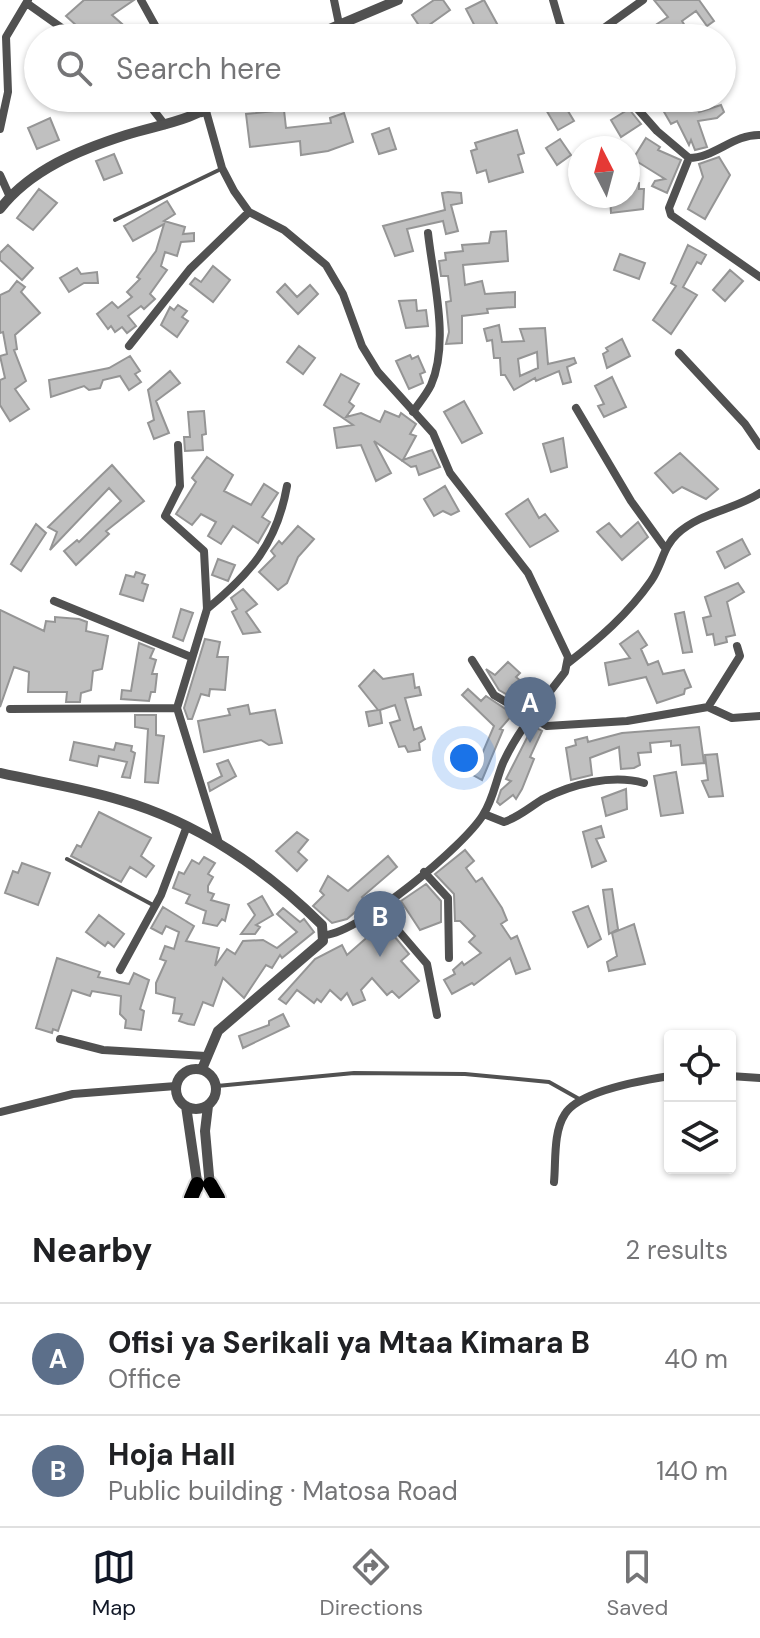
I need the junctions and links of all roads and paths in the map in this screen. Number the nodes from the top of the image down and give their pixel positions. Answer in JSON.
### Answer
{"nodes":[{"id":1,"x":141,"y":0,"type":"edge"},
{"id":2,"x":334,"y":0,"type":"edge"},
{"id":3,"x":398,"y":0,"type":"edge"},
{"id":4,"x":553,"y":0,"type":"edge"},
{"id":5,"x":643,"y":0,"type":"edge"},
{"id":6,"x":28,"y":2,"type":"edge"},
{"id":7,"x":57,"y":24,"type":"edge"},
{"id":8,"x":154,"y":24,"type":"edge"},
{"id":9,"x":339,"y":24,"type":"joint"},
{"id":10,"x":560,"y":24,"type":"edge"},
{"id":11,"x":610,"y":24,"type":"edge"},
{"id":12,"x":155,"y":112,"type":"edge"},
{"id":13,"x":204,"y":112,"type":"joint"},
{"id":14,"x":641,"y":112,"type":"edge"},
{"id":15,"x":165,"y":125,"type":"junction"},
{"id":16,"x":0,"y":129,"type":"edge"},
{"id":17,"x":760,"y":135,"type":"edge"},
{"id":18,"x":689,"y":158,"type":"junction"},
{"id":19,"x":222,"y":168,"type":"junction"},
{"id":20,"x":0,"y":175,"type":"edge"},
{"id":21,"x":10,"y":197,"type":"junction"},
{"id":22,"x":0,"y":209,"type":"edge"},
{"id":23,"x":249,"y":212,"type":"junction"},
{"id":24,"x":115,"y":220,"type":"dead end"},
{"id":25,"x":428,"y":233,"type":"dead end"},
{"id":26,"x":760,"y":277,"type":"edge"},
{"id":27,"x":129,"y":346,"type":"dead end"},
{"id":28,"x":679,"y":353,"type":"dead end"},
{"id":29,"x":576,"y":408,"type":"dead end"},
{"id":30,"x":413,"y":412,"type":"junction"},
{"id":31,"x":178,"y":445,"type":"dead end"},
{"id":32,"x":760,"y":446,"type":"edge"},
{"id":33,"x":287,"y":486,"type":"dead end"},
{"id":34,"x":760,"y":493,"type":"edge"},
{"id":35,"x":665,"y":548,"type":"junction"},
{"id":36,"x":54,"y":601,"type":"dead end"},
{"id":37,"x":207,"y":609,"type":"junction"},
{"id":38,"x":737,"y":646,"type":"dead end"},
{"id":39,"x":191,"y":657,"type":"junction"},
{"id":40,"x":472,"y":660,"type":"dead end"},
{"id":41,"x":568,"y":663,"type":"junction"},
{"id":42,"x":708,"y":707,"type":"junction"},
{"id":43,"x":177,"y":708,"type":"junction"},
{"id":44,"x":10,"y":709,"type":"dead end"},
{"id":45,"x":760,"y":716,"type":"edge"},
{"id":46,"x":531,"y":719,"type":"junction"},
{"id":47,"x":0,"y":773,"type":"edge"},
{"id":48,"x":644,"y":783,"type":"dead end"},
{"id":49,"x":484,"y":814,"type":"junction"},
{"id":50,"x":187,"y":826,"type":"junction"},
{"id":51,"x":219,"y":843,"type":"junction"},
{"id":52,"x":67,"y":859,"type":"dead end"},
{"id":53,"x":424,"y":872,"type":"junction"},
{"id":54,"x":155,"y":906,"type":"junction"},
{"id":55,"x":379,"y":908,"type":"junction"},
{"id":56,"x":325,"y":935,"type":"junction"},
{"id":57,"x":449,"y":958,"type":"dead end"},
{"id":58,"x":120,"y":970,"type":"dead end"},
{"id":59,"x":437,"y":1015,"type":"dead end"},
{"id":60,"x":60,"y":1039,"type":"dead end"},
{"id":61,"x":206,"y":1056,"type":"junction"},
{"id":62,"x":202,"y":1069,"type":"junction"},
{"id":63,"x":736,"y":1076,"type":"edge"},
{"id":64,"x":664,"y":1077,"type":"edge"},
{"id":65,"x":760,"y":1078,"type":"edge"},
{"id":66,"x":176,"y":1086,"type":"junction"},
{"id":67,"x":217,"y":1086,"type":"junction"},
{"id":68,"x":582,"y":1100,"type":"junction"},
{"id":69,"x":186,"y":1106,"type":"junction"},
{"id":70,"x":208,"y":1106,"type":"junction"},
{"id":71,"x":0,"y":1112,"type":"edge"},
{"id":72,"x":554,"y":1182,"type":"dead end"},
{"id":73,"x":201,"y":1192,"type":"edge"},
{"id":74,"x":218,"y":1198,"type":"edge"}],
"edges":[{"from":1,"to":8,"type":"street"},
{"from":2,"to":9,"type":"street"},
{"from":3,"to":9,"type":"street"},
{"from":4,"to":10,"type":"street"},
{"from":5,"to":11,"type":"street"},
{"from":6,"to":7,"type":"street"},
{"from":6,"to":16,"type":"street"},
{"from":12,"to":15,"type":"street"},
{"from":13,"to":15,"type":"street"},
{"from":13,"to":19,"type":"street"},
{"from":14,"to":18,"type":"street"},
{"from":15,"to":21,"type":"street"},
{"from":17,"to":18,"type":"street"},
{"from":18,"to":26,"type":"street"},
{"from":19,"to":23,"type":"street"},
{"from":19,"to":24,"type":"lane"},
{"from":20,"to":21,"type":"street"},
{"from":21,"to":22,"type":"street"},
{"from":23,"to":27,"type":"street"},
{"from":23,"to":30,"type":"street"},
{"from":25,"to":30,"type":"street"},
{"from":28,"to":32,"type":"street"},
{"from":29,"to":35,"type":"street"},
{"from":30,"to":41,"type":"street"},
{"from":31,"to":37,"type":"street"},
{"from":33,"to":37,"type":"street"},
{"from":34,"to":35,"type":"street"},
{"from":35,"to":41,"type":"street"},
{"from":36,"to":39,"type":"street"},
{"from":37,"to":39,"type":"street"},
{"from":38,"to":42,"type":"street"},
{"from":39,"to":43,"type":"street"},
{"from":40,"to":46,"type":"street"},
{"from":41,"to":46,"type":"street"},
{"from":42,"to":45,"type":"street"},
{"from":42,"to":46,"type":"street"},
{"from":43,"to":44,"type":"street"},
{"from":43,"to":51,"type":"street"},
{"from":46,"to":49,"type":"street"},
{"from":47,"to":50,"type":"street"},
{"from":48,"to":49,"type":"street"},
{"from":49,"to":53,"type":"street"},
{"from":50,"to":51,"type":"street"},
{"from":50,"to":54,"type":"street"},
{"from":51,"to":56,"type":"street"},
{"from":52,"to":54,"type":"lane"},
{"from":53,"to":55,"type":"street"},
{"from":53,"to":57,"type":"street"},
{"from":54,"to":58,"type":"street"},
{"from":55,"to":56,"type":"street"},
{"from":55,"to":59,"type":"street"},
{"from":56,"to":61,"type":"street"},
{"from":60,"to":61,"type":"street"},
{"from":61,"to":62,"type":"street"},
{"from":62,"to":66,"type":"street"},
{"from":62,"to":67,"type":"street"},
{"from":63,"to":65,"type":"street"},
{"from":64,"to":68,"type":"street"},
{"from":66,"to":69,"type":"street"},
{"from":66,"to":71,"type":"street"},
{"from":67,"to":68,"type":"lane"},
{"from":67,"to":70,"type":"street"},
{"from":68,"to":72,"type":"street"},
{"from":69,"to":70,"type":"street"},
{"from":69,"to":73,"type":"street"},
{"from":70,"to":73,"type":"street"},
{"from":73,"to":74,"type":"highway"}]}
